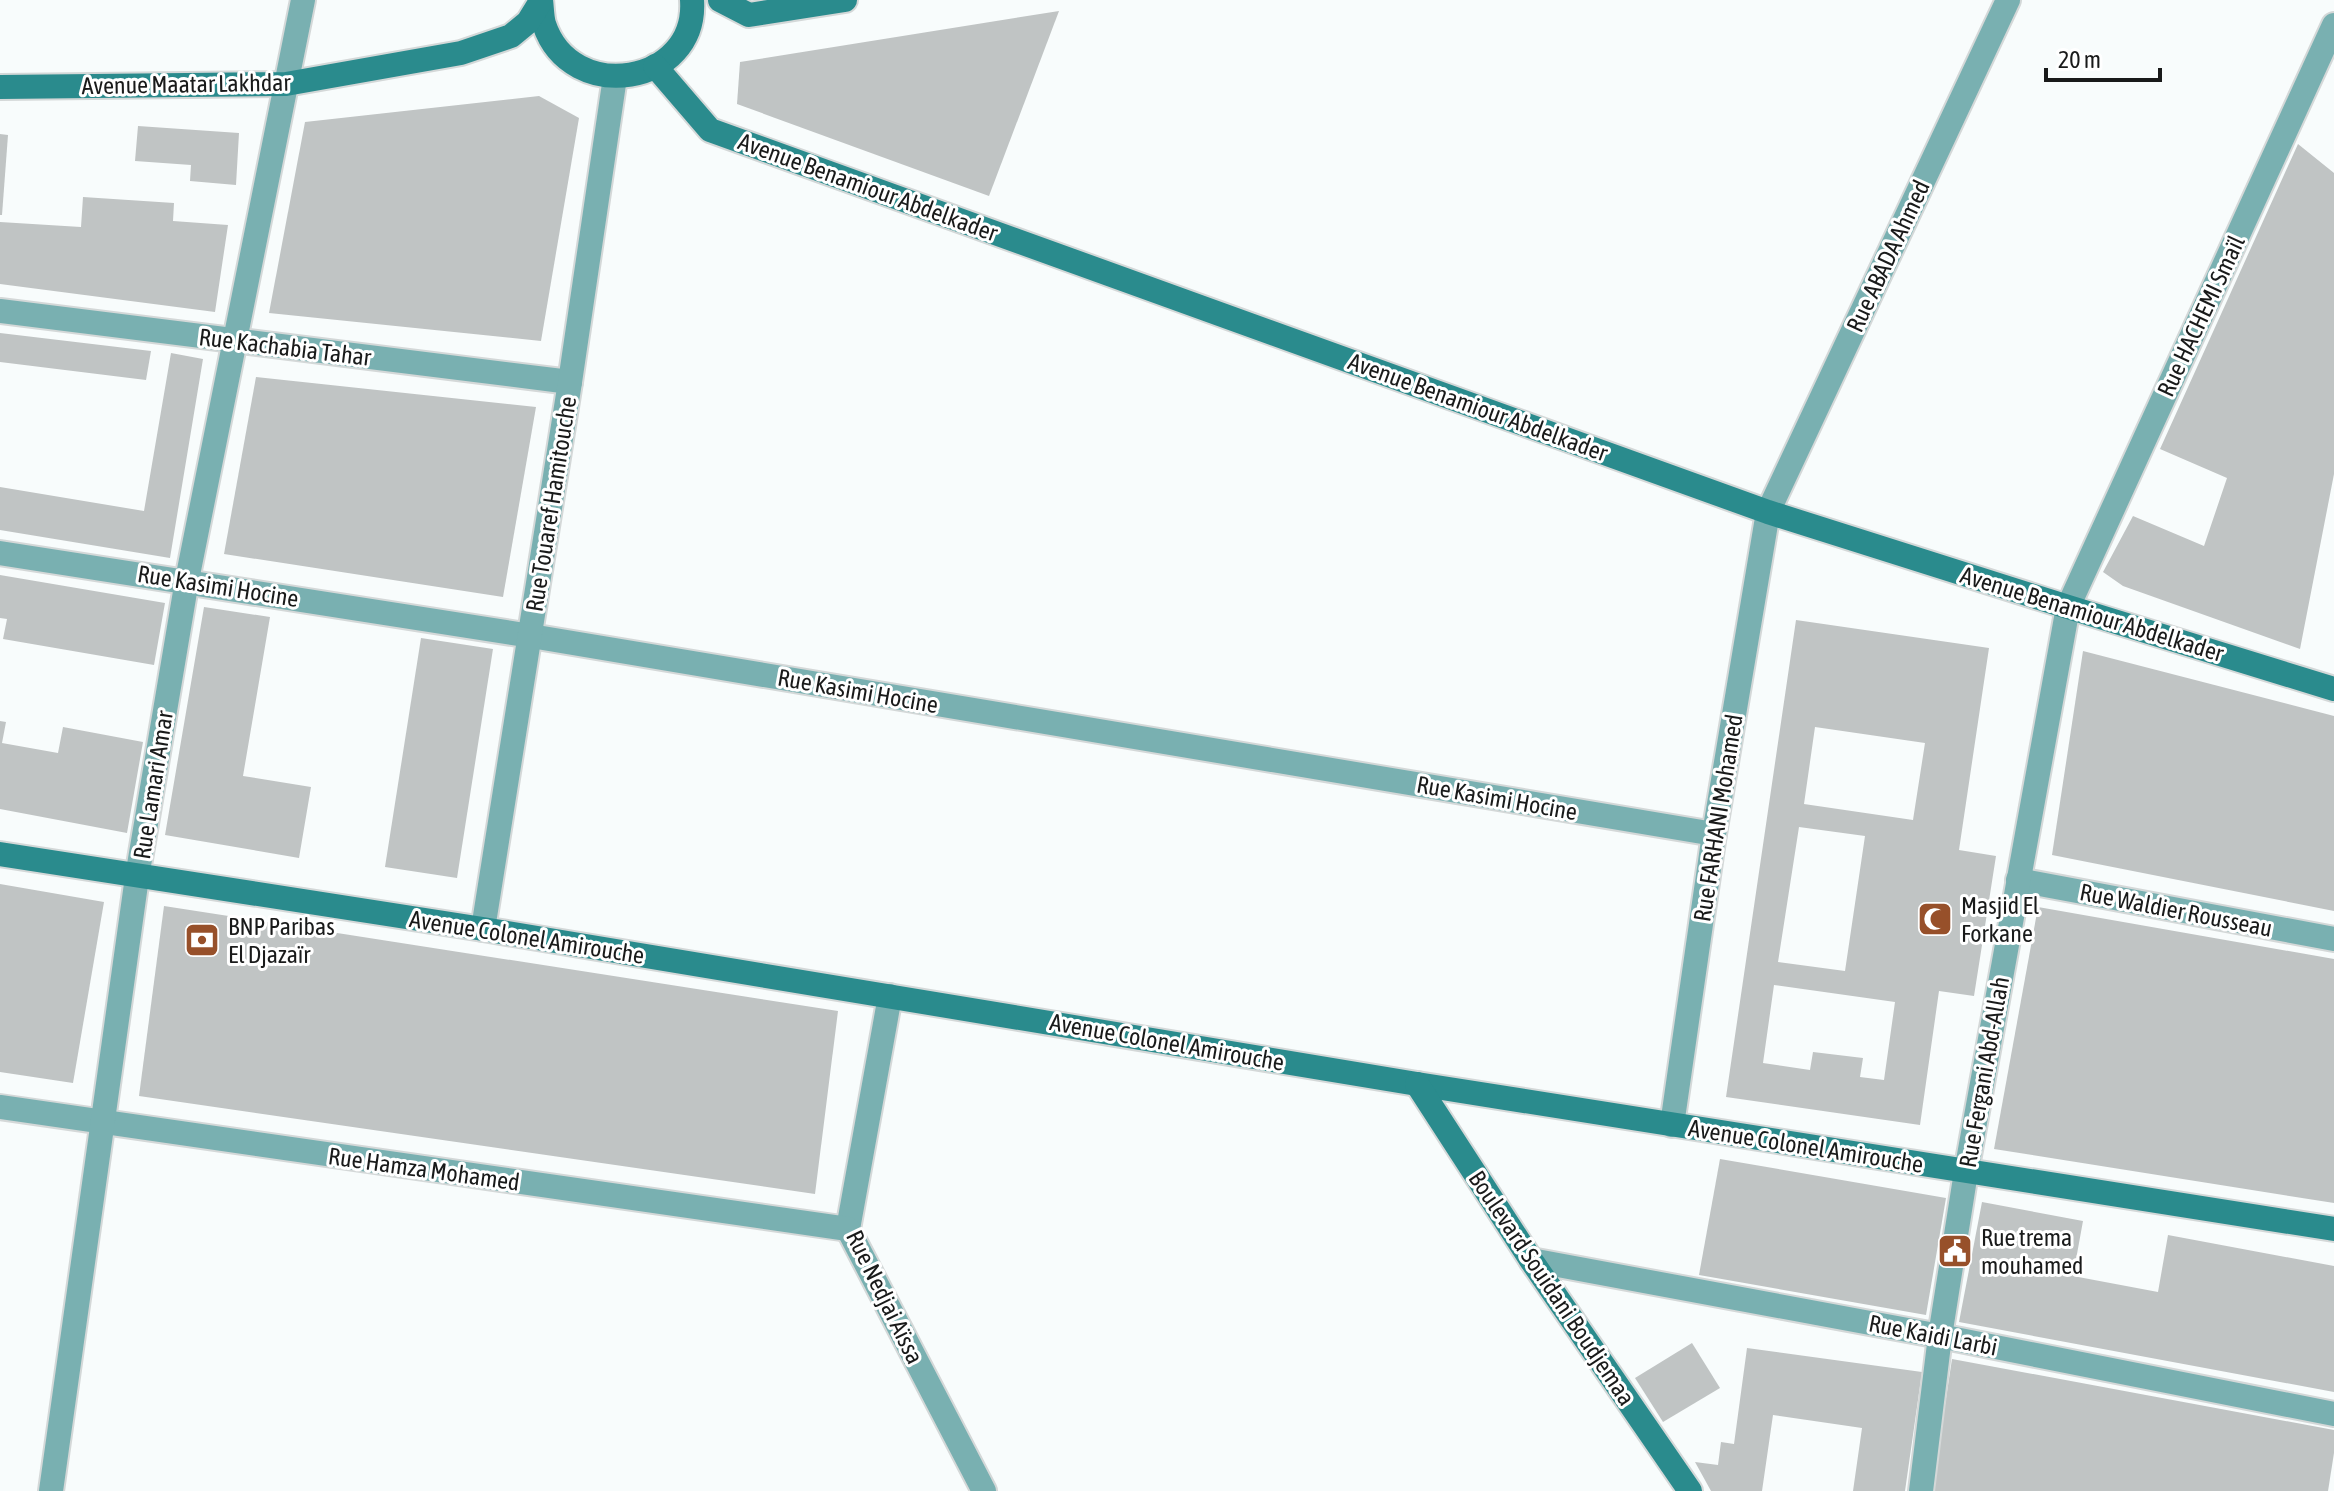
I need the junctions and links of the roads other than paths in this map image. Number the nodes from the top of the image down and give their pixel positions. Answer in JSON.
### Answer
{"nodes":[{"id":1,"x":303,"y":0,"type":"edge"},
{"id":2,"x":541,"y":0,"type":"edge"},
{"id":3,"x":692,"y":0,"type":"edge"},
{"id":4,"x":720,"y":0,"type":"edge"},
{"id":5,"x":845,"y":0,"type":"edge"},
{"id":6,"x":2008,"y":0,"type":"edge"},
{"id":7,"x":2334,"y":25,"type":"edge"},
{"id":8,"x":655,"y":66,"type":"junction"},
{"id":9,"x":615,"y":77,"type":"junction"},
{"id":10,"x":286,"y":84,"type":"junction"},
{"id":11,"x":0,"y":87,"type":"edge"},
{"id":12,"x":0,"y":311,"type":"edge"},
{"id":13,"x":233,"y":340,"type":"junction"},
{"id":14,"x":570,"y":382,"type":"junction"},
{"id":15,"x":1768,"y":512,"type":"junction"},
{"id":16,"x":0,"y":553,"type":"edge"},
{"id":17,"x":187,"y":580,"type":"junction"},
{"id":18,"x":2068,"y":607,"type":"junction"},
{"id":19,"x":531,"y":636,"type":"junction"},
{"id":20,"x":2334,"y":689,"type":"edge"},
{"id":21,"x":1714,"y":834,"type":"junction"},
{"id":22,"x":0,"y":854,"type":"edge"},
{"id":23,"x":137,"y":877,"type":"junction"},
{"id":24,"x":2018,"y":880,"type":"junction"},
{"id":25,"x":483,"y":929,"type":"junction"},
{"id":26,"x":2334,"y":939,"type":"edge"},
{"id":27,"x":890,"y":996,"type":"junction"},
{"id":28,"x":1417,"y":1084,"type":"junction"},
{"id":29,"x":0,"y":1107,"type":"edge"},
{"id":30,"x":102,"y":1123,"type":"junction"},
{"id":31,"x":1672,"y":1125,"type":"junction"},
{"id":32,"x":1966,"y":1172,"type":"junction"},
{"id":33,"x":848,"y":1229,"type":"junction"},
{"id":34,"x":2334,"y":1229,"type":"edge"},
{"id":35,"x":1531,"y":1260,"type":"junction"},
{"id":36,"x":1940,"y":1336,"type":"junction"},
{"id":37,"x":2334,"y":1414,"type":"edge"},
{"id":38,"x":51,"y":1491,"type":"edge"},
{"id":39,"x":984,"y":1491,"type":"edge"},
{"id":40,"x":1690,"y":1491,"type":"edge"},
{"id":41,"x":1921,"y":1491,"type":"edge"}],
"edges":[{"from":1,"to":10,"type":"street","name":"Rue Lamari Amar"},
{"from":2,"to":9,"type":"main road"},
{"from":2,"to":10,"type":"main road","name":"Avenue Maatar Lakhdar"},
{"from":3,"to":8,"type":"main road"},
{"from":4,"to":5,"type":"main road"},
{"from":6,"to":15,"type":"street","name":"Rue ABADA Ahmed"},
{"from":7,"to":18,"type":"street","name":"Rue HACHEMI Smaïl"},
{"from":8,"to":9,"type":"main road"},
{"from":8,"to":15,"type":"main road","name":"Avenue Benamiour Abdelkader"},
{"from":9,"to":14,"type":"street","name":"Rue Touaref Hamitouche"},
{"from":10,"to":11,"type":"main road","name":"Avenue Maatar Lakhdar"},
{"from":10,"to":13,"type":"street","name":"Rue Lamari Amar"},
{"from":12,"to":13,"type":"street","name":"Rue Kachabia Tahar"},
{"from":13,"to":14,"type":"street","name":"Rue Kachabia Tahar"},
{"from":13,"to":17,"type":"street","name":"Rue Lamari Amar"},
{"from":14,"to":19,"type":"street","name":"Rue Touaref Hamitouche"},
{"from":15,"to":18,"type":"main road","name":"Avenue Benamiour Abdelkader"},
{"from":15,"to":21,"type":"street","name":"Rue FARHANI Mohamed"},
{"from":16,"to":17,"type":"street","name":"Rue Kasimi Hocine"},
{"from":17,"to":19,"type":"street","name":"Rue Kasimi Hocine"},
{"from":17,"to":23,"type":"street","name":"Rue Lamari Amar"},
{"from":18,"to":20,"type":"main road","name":"Avenue Benamiour Abdelkader"},
{"from":18,"to":24,"type":"street","name":"Rue Fergani Abd-Allah"},
{"from":19,"to":21,"type":"street","name":"Rue Kasimi Hocine"},
{"from":19,"to":25,"type":"street","name":"Rue Touaref Hamitouche"},
{"from":21,"to":31,"type":"street","name":"Rue FARHANI Mohamed"},
{"from":22,"to":23,"type":"main road","name":"Avenue Colonel Amirouche"},
{"from":23,"to":25,"type":"main road","name":"Avenue Colonel Amirouche"},
{"from":23,"to":30,"type":"street","name":"Rue Lamari Amar"},
{"from":24,"to":26,"type":"street","name":"Rue Waldier Rousseau"},
{"from":24,"to":32,"type":"street","name":"Rue Fergani Abd-Allah"},
{"from":25,"to":27,"type":"main road","name":"Avenue Colonel Amirouche"},
{"from":27,"to":28,"type":"main road","name":"Avenue Colonel Amirouche"},
{"from":27,"to":33,"type":"street","name":"Rue Nedjai Aïssa"},
{"from":28,"to":31,"type":"main road","name":"Avenue Colonel Amirouche"},
{"from":28,"to":35,"type":"main road","name":"Boulevard Souidani Boudjemaa"},
{"from":29,"to":30,"type":"street","name":"Rue Hamza Mohamed"},
{"from":30,"to":33,"type":"street","name":"Rue Hamza Mohamed"},
{"from":30,"to":38,"type":"street","name":"Rue Lamari Amar"},
{"from":31,"to":32,"type":"main road","name":"Avenue Colonel Amirouche"},
{"from":32,"to":34,"type":"main road","name":"Avenue Colonel Amirouche"},
{"from":32,"to":36,"type":"street","name":"Rue Fergani Abd-Allah"},
{"from":33,"to":39,"type":"street","name":"Rue Nedjai Aïssa"},
{"from":35,"to":36,"type":"street","name":"Rue Kaidi Larbi"},
{"from":35,"to":40,"type":"main road","name":"Boulevard Souidani Boudjemaa"},
{"from":36,"to":37,"type":"street","name":"Rue Kaidi Larbi"},
{"from":36,"to":41,"type":"street","name":"Rue Fergani Abd-Allah"}]}
